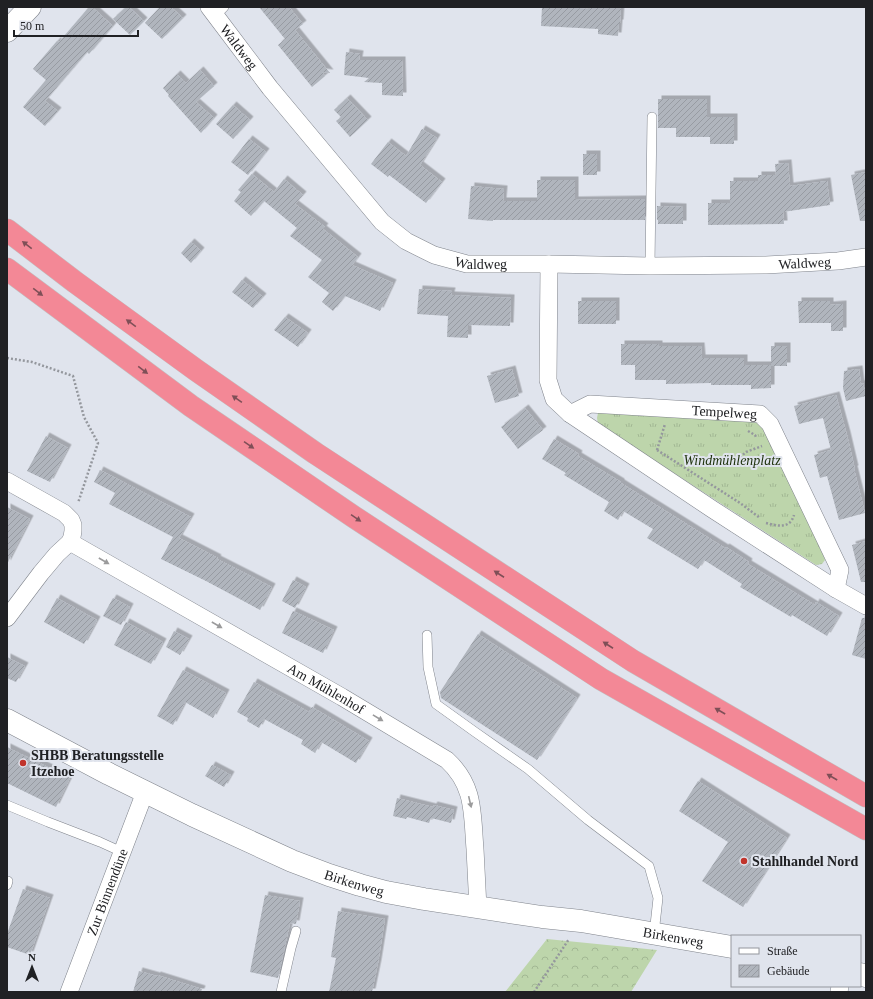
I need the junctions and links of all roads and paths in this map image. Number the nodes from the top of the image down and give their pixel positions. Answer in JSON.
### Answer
{"nodes":[{"id":1,"x":30,"y":7,"type":"edge"},
{"id":2,"x":216,"y":10,"type":"edge"},
{"id":3,"x":7,"y":31,"type":"edge"},
{"id":4,"x":652,"y":116,"type":"dead end"},
{"id":5,"x":7,"y":230,"type":"edge"},
{"id":6,"x":866,"y":257,"type":"edge"},
{"id":7,"x":549,"y":264,"type":"junction"},
{"id":8,"x":650,"y":266,"type":"junction"},
{"id":9,"x":7,"y":269,"type":"edge"},
{"id":10,"x":7,"y":358,"type":"edge"},
{"id":11,"x":667,"y":408,"type":"junction"},
{"id":12,"x":570,"y":414,"type":"junction"},
{"id":13,"x":744,"y":428,"type":"dead end"},
{"id":14,"x":762,"y":446,"type":"junction"},
{"id":15,"x":657,"y":450,"type":"junction"},
{"id":16,"x":764,"y":452,"type":"dead end"},
{"id":17,"x":737,"y":460,"type":"dead end"},
{"id":18,"x":647,"y":466,"type":"junction"},
{"id":19,"x":7,"y":481,"type":"edge"},
{"id":20,"x":795,"y":512,"type":"dead end"},
{"id":21,"x":71,"y":520,"type":"junction"},
{"id":22,"x":70,"y":542,"type":"junction"},
{"id":23,"x":836,"y":589,"type":"junction"},
{"id":24,"x":866,"y":606,"type":"edge"},
{"id":25,"x":7,"y":618,"type":"edge"},
{"id":26,"x":427,"y":634,"type":"dead end"},
{"id":27,"x":7,"y":720,"type":"edge"},
{"id":28,"x":145,"y":792,"type":"junction"},
{"id":29,"x":866,"y":796,"type":"edge"},
{"id":30,"x":7,"y":804,"type":"edge"},
{"id":31,"x":866,"y":829,"type":"edge"},
{"id":32,"x":122,"y":852,"type":"junction"},
{"id":33,"x":478,"y":908,"type":"junction"},
{"id":34,"x":581,"y":921,"type":"junction"},
{"id":35,"x":296,"y":932,"type":"dead end"},
{"id":36,"x":654,"y":934,"type":"junction"},
{"id":37,"x":731,"y":947,"type":"edge"},
{"id":38,"x":69,"y":992,"type":"edge"},
{"id":39,"x":281,"y":992,"type":"edge"},
{"id":40,"x":534,"y":992,"type":"edge"}],
"edges":[{"from":1,"to":3,"type":"street"},
{"from":2,"to":7,"type":"street","name":"Waldweg"},
{"from":4,"to":8,"type":"lane"},
{"from":29,"to":5,"type":"highway","one_way":true},
{"from":6,"to":8,"type":"street","name":"Waldweg"},
{"from":7,"to":8,"type":"street","name":"Waldweg"},
{"from":7,"to":12,"type":"street"},
{"from":9,"to":31,"type":"highway","one_way":true},
{"from":10,"to":21,"type":"path"},
{"from":11,"to":12,"type":"street","name":"Tempelweg"},
{"from":11,"to":15,"type":"path"},
{"from":11,"to":23,"type":"street","name":"Tempelweg"},
{"from":12,"to":18,"type":"street"},
{"from":13,"to":14,"type":"path"},
{"from":14,"to":16,"type":"path"},
{"from":14,"to":17,"type":"path"},
{"from":15,"to":18,"type":"path"},
{"from":15,"to":20,"type":"path"},
{"from":18,"to":23,"type":"street"},
{"from":19,"to":21,"type":"street"},
{"from":21,"to":22,"type":"street"},
{"from":22,"to":25,"type":"street"},
{"from":22,"to":33,"type":"street","name":"Am Mühlenhof","one_way":true},
{"from":23,"to":24,"type":"street"},
{"from":26,"to":36,"type":"lane"},
{"from":27,"to":28,"type":"street","name":"Birkenweg"},
{"from":28,"to":32,"type":"street","name":"Zur Binnendüne"},
{"from":28,"to":33,"type":"street","name":"Birkenweg"},
{"from":30,"to":32,"type":"lane"},
{"from":32,"to":38,"type":"street","name":"Zur Binnendüne"},
{"from":33,"to":34,"type":"street","name":"Birkenweg"},
{"from":34,"to":36,"type":"street","name":"Birkenweg"},
{"from":34,"to":40,"type":"path"},
{"from":35,"to":39,"type":"lane"},
{"from":36,"to":37,"type":"street","name":"Birkenweg"}]}
